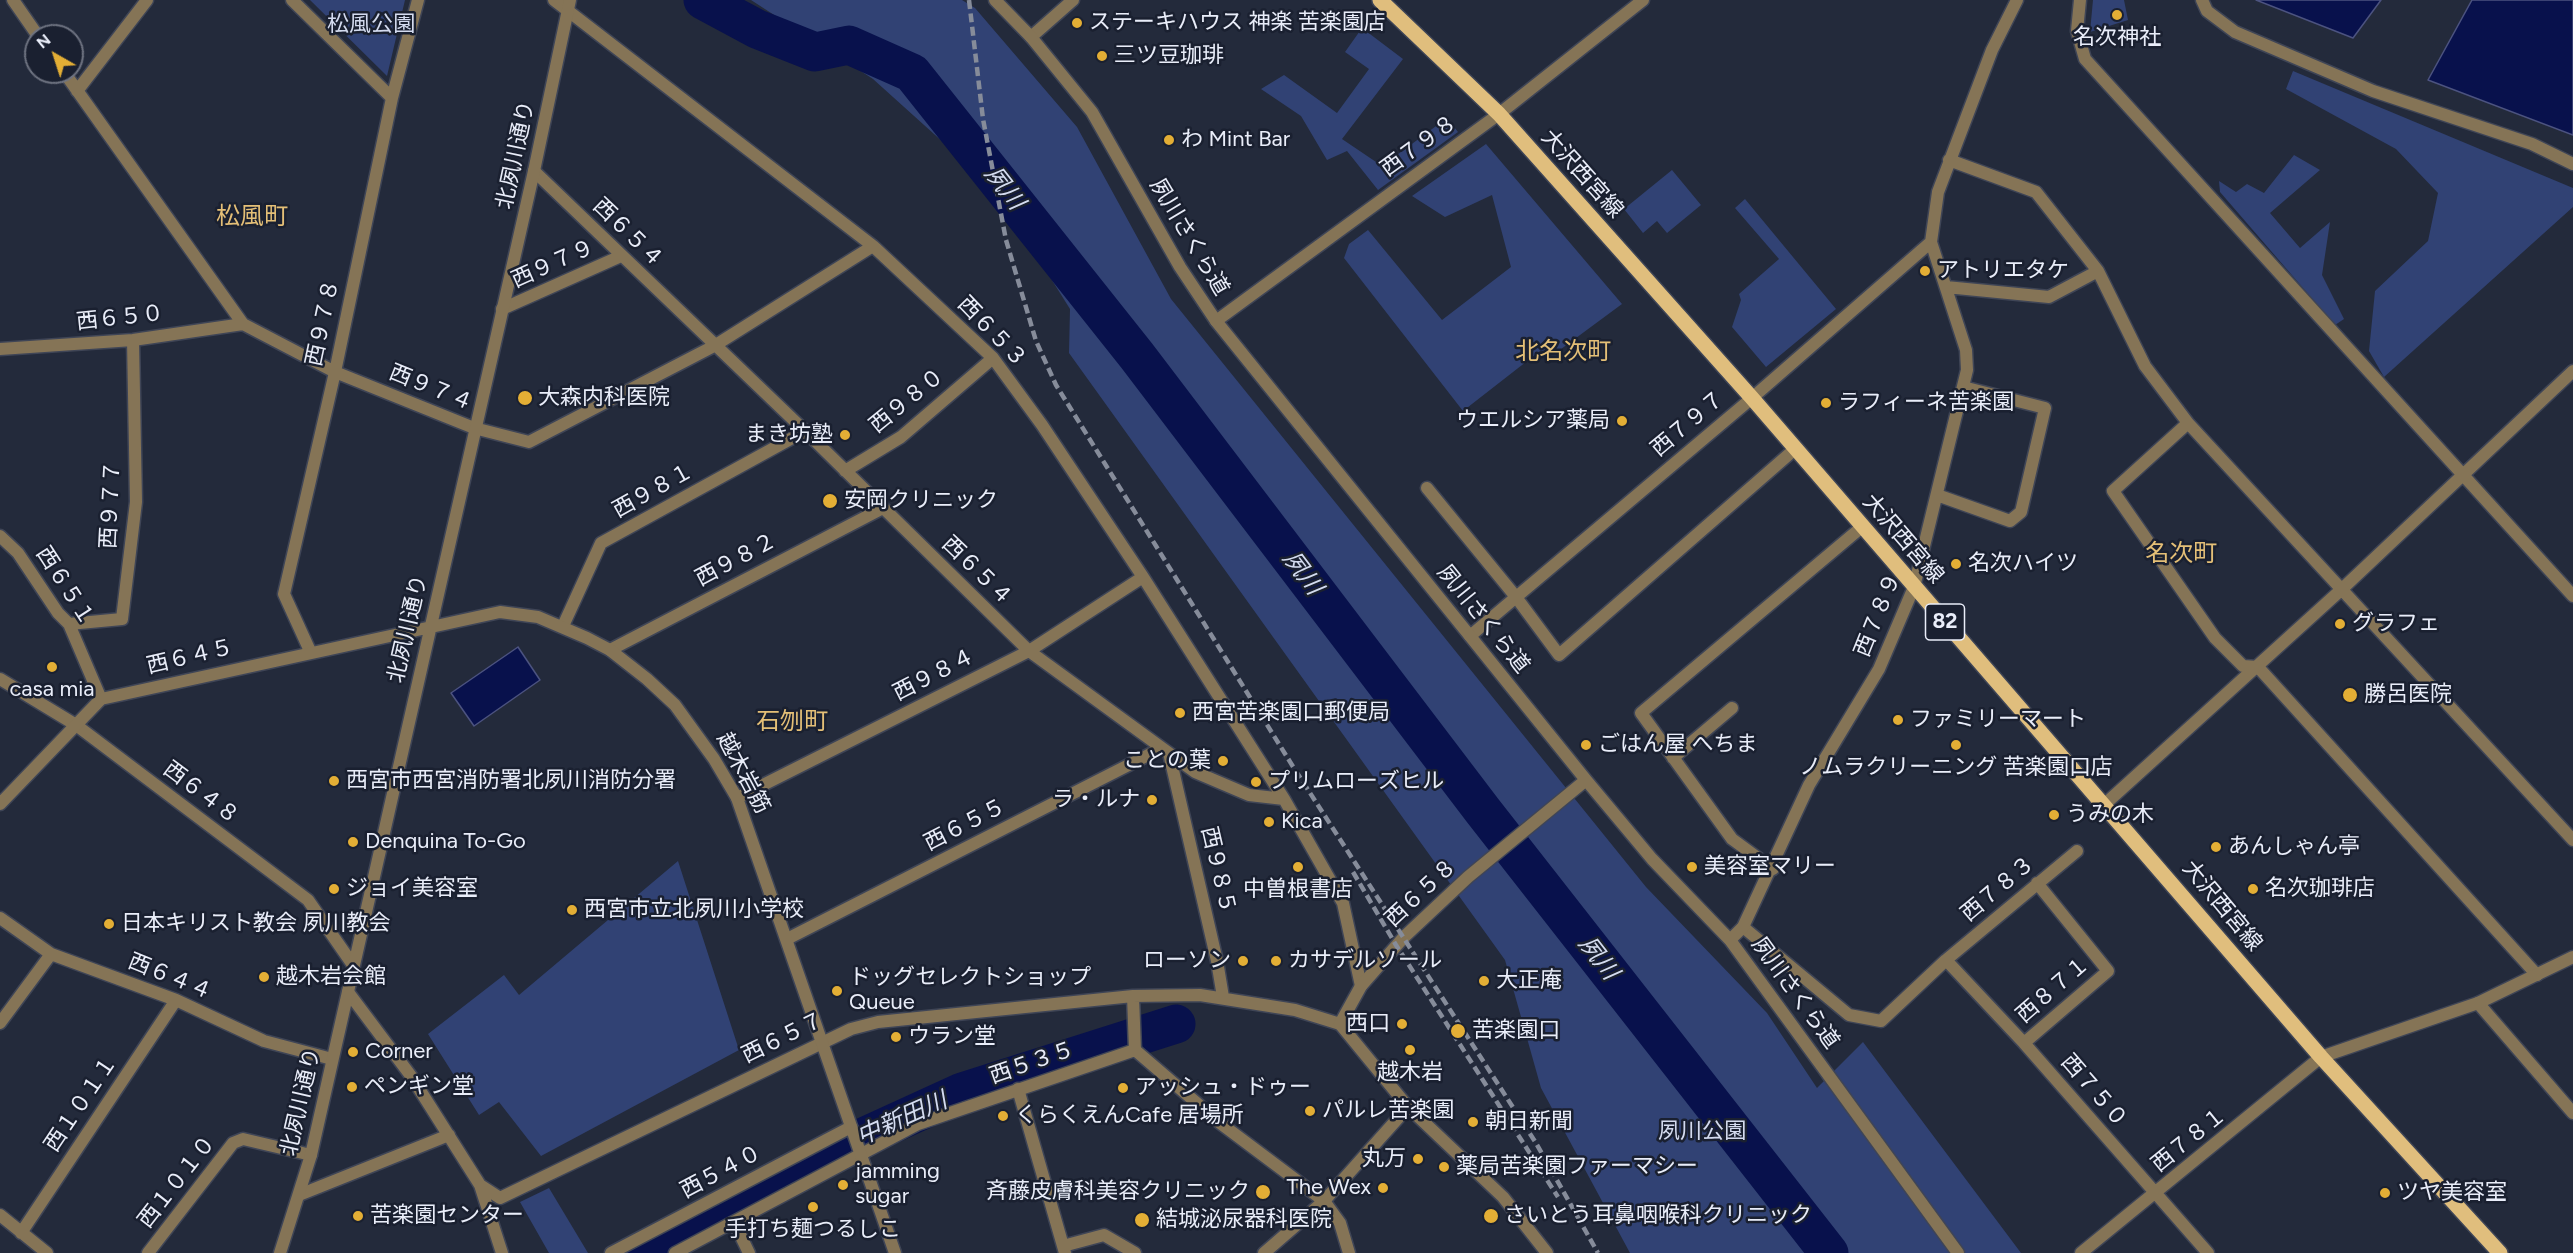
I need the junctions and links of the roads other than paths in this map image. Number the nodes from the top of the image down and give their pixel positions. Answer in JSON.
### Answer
{"nodes":[{"id":1,"x":13,"y":0,"type":"edge"},
{"id":2,"x":147,"y":0,"type":"edge"},
{"id":3,"x":292,"y":0,"type":"edge"},
{"id":4,"x":418,"y":0,"type":"edge"},
{"id":5,"x":554,"y":0,"type":"edge"},
{"id":6,"x":994,"y":0,"type":"edge"},
{"id":7,"x":1072,"y":0,"type":"edge"},
{"id":8,"x":1380,"y":0,"type":"edge"},
{"id":9,"x":1643,"y":0,"type":"edge"},
{"id":10,"x":2017,"y":0,"type":"edge"},
{"id":11,"x":2080,"y":0,"type":"edge"},
{"id":12,"x":2202,"y":0,"type":"edge"},
{"id":13,"x":569,"y":5,"type":"edge"},
{"id":14,"x":30,"y":24,"type":"edge"},
{"id":15,"x":1031,"y":37,"type":"junction"},
{"id":16,"x":72,"y":84,"type":"edge"},
{"id":17,"x":77,"y":91,"type":"junction"},
{"id":18,"x":392,"y":98,"type":"junction"},
{"id":19,"x":1499,"y":114,"type":"junction"},
{"id":20,"x":1949,"y":159,"type":"junction"},
{"id":21,"x":2573,"y":164,"type":"edge"},
{"id":22,"x":534,"y":171,"type":"junction"},
{"id":23,"x":1931,"y":242,"type":"junction"},
{"id":24,"x":873,"y":246,"type":"junction"},
{"id":25,"x":621,"y":256,"type":"junction"},
{"id":26,"x":2098,"y":271,"type":"junction"},
{"id":27,"x":1946,"y":286,"type":"junction"},
{"id":28,"x":502,"y":309,"type":"junction"},
{"id":29,"x":1216,"y":321,"type":"junction"},
{"id":30,"x":243,"y":324,"type":"junction"},
{"id":31,"x":133,"y":340,"type":"junction"},
{"id":32,"x":714,"y":346,"type":"junction"},
{"id":33,"x":0,"y":349,"type":"edge"},
{"id":34,"x":993,"y":358,"type":"junction"},
{"id":35,"x":2573,"y":371,"type":"edge"},
{"id":36,"x":335,"y":372,"type":"junction"},
{"id":37,"x":1963,"y":387,"type":"junction"},
{"id":38,"x":1752,"y":398,"type":"junction"},
{"id":39,"x":2188,"y":423,"type":"junction"},
{"id":40,"x":474,"y":428,"type":"junction"},
{"id":41,"x":805,"y":431,"type":"junction"},
{"id":42,"x":1795,"y":449,"type":"junction"},
{"id":43,"x":844,"y":471,"type":"junction"},
{"id":44,"x":2461,"y":475,"type":"junction"},
{"id":45,"x":1427,"y":488,"type":"dead end"},
{"id":46,"x":1937,"y":495,"type":"junction"},
{"id":47,"x":882,"y":507,"type":"junction"},
{"id":48,"x":1863,"y":526,"type":"junction"},
{"id":49,"x":0,"y":536,"type":"edge"},
{"id":50,"x":1143,"y":577,"type":"junction"},
{"id":51,"x":1914,"y":586,"type":"junction"},
{"id":52,"x":2342,"y":589,"type":"junction"},
{"id":53,"x":2573,"y":596,"type":"edge"},
{"id":54,"x":1516,"y":597,"type":"junction"},
{"id":55,"x":69,"y":624,"type":"junction"},
{"id":56,"x":430,"y":626,"type":"junction"},
{"id":57,"x":563,"y":626,"type":"junction"},
{"id":58,"x":1470,"y":636,"type":"junction"},
{"id":59,"x":610,"y":650,"type":"junction"},
{"id":60,"x":310,"y":651,"type":"junction"},
{"id":61,"x":1029,"y":651,"type":"junction"},
{"id":62,"x":2258,"y":667,"type":"junction"},
{"id":63,"x":0,"y":679,"type":"edge"},
{"id":64,"x":101,"y":699,"type":"junction"},
{"id":65,"x":1732,"y":708,"type":"dead end"},
{"id":66,"x":76,"y":725,"type":"junction"},
{"id":67,"x":1165,"y":751,"type":"junction"},
{"id":68,"x":1673,"y":758,"type":"junction"},
{"id":69,"x":1586,"y":780,"type":"junction"},
{"id":70,"x":738,"y":798,"type":"junction"},
{"id":71,"x":1284,"y":800,"type":"junction"},
{"id":72,"x":0,"y":804,"type":"edge"},
{"id":73,"x":2105,"y":804,"type":"junction"},
{"id":74,"x":2573,"y":840,"type":"edge"},
{"id":75,"x":2077,"y":850,"type":"dead end"},
{"id":76,"x":1773,"y":869,"type":"junction"},
{"id":77,"x":2037,"y":883,"type":"junction"},
{"id":78,"x":0,"y":918,"type":"edge"},
{"id":79,"x":1743,"y":927,"type":"junction"},
{"id":80,"x":787,"y":939,"type":"junction"},
{"id":81,"x":1730,"y":940,"type":"junction"},
{"id":82,"x":51,"y":954,"type":"junction"},
{"id":83,"x":2573,"y":957,"type":"edge"},
{"id":84,"x":1946,"y":960,"type":"junction"},
{"id":85,"x":353,"y":965,"type":"junction"},
{"id":86,"x":2537,"y":975,"type":"junction"},
{"id":87,"x":1361,"y":986,"type":"junction"},
{"id":88,"x":348,"y":992,"type":"junction"},
{"id":89,"x":1133,"y":996,"type":"junction"},
{"id":90,"x":1223,"y":997,"type":"junction"},
{"id":91,"x":176,"y":1000,"type":"junction"},
{"id":92,"x":2478,"y":1003,"type":"junction"},
{"id":93,"x":0,"y":1023,"type":"edge"},
{"id":94,"x":1340,"y":1024,"type":"junction"},
{"id":95,"x":821,"y":1043,"type":"junction"},
{"id":96,"x":2024,"y":1043,"type":"junction"},
{"id":97,"x":1135,"y":1046,"type":"junction"},
{"id":98,"x":2321,"y":1057,"type":"junction"},
{"id":99,"x":332,"y":1059,"type":"junction"},
{"id":100,"x":1018,"y":1089,"type":"junction"},
{"id":101,"x":1408,"y":1107,"type":"junction"},
{"id":102,"x":2573,"y":1113,"type":"edge"},
{"id":103,"x":851,"y":1128,"type":"junction"},
{"id":104,"x":449,"y":1135,"type":"junction"},
{"id":105,"x":312,"y":1155,"type":"junction"},
{"id":106,"x":861,"y":1156,"type":"junction"},
{"id":107,"x":480,"y":1185,"type":"junction"},
{"id":108,"x":2156,"y":1194,"type":"junction"},
{"id":109,"x":299,"y":1195,"type":"junction"},
{"id":110,"x":1324,"y":1201,"type":"junction"},
{"id":111,"x":0,"y":1215,"type":"edge"},
{"id":112,"x":734,"y":1222,"type":"junction"},
{"id":113,"x":21,"y":1233,"type":"junction"},
{"id":114,"x":1064,"y":1249,"type":"edge"},
{"id":115,"x":1959,"y":1251,"type":"edge"},
{"id":116,"x":47,"y":1253,"type":"edge"},
{"id":117,"x":148,"y":1253,"type":"edge"},
{"id":118,"x":280,"y":1253,"type":"edge"},
{"id":119,"x":502,"y":1253,"type":"edge"},
{"id":120,"x":611,"y":1253,"type":"edge"},
{"id":121,"x":675,"y":1253,"type":"edge"},
{"id":122,"x":749,"y":1253,"type":"edge"},
{"id":123,"x":895,"y":1253,"type":"edge"},
{"id":124,"x":1135,"y":1253,"type":"edge"},
{"id":125,"x":1264,"y":1253,"type":"edge"},
{"id":126,"x":1349,"y":1253,"type":"edge"},
{"id":127,"x":1547,"y":1253,"type":"edge"},
{"id":128,"x":2081,"y":1253,"type":"edge"},
{"id":129,"x":2208,"y":1253,"type":"edge"},
{"id":130,"x":2500,"y":1253,"type":"edge"}],
"edges":[{"from":1,"to":14,"type":"street"},
{"from":2,"to":17,"type":"street"},
{"from":3,"to":18,"type":"street"},
{"from":4,"to":18,"type":"street","name":"西９７８"},
{"from":5,"to":13,"type":"street","name":"西６５３"},
{"from":6,"to":15,"type":"street","name":"夙川さくら道"},
{"from":7,"to":15,"type":"street"},
{"from":8,"to":19,"type":"main road","name":"大沢西宮線","number":"82"},
{"from":9,"to":19,"type":"street","name":"西７９８"},
{"from":10,"to":20,"type":"street"},
{"from":11,"to":44,"type":"street"},
{"from":12,"to":21,"type":"street"},
{"from":13,"to":22,"type":"street","name":"北夙川通り"},
{"from":13,"to":24,"type":"street","name":"西６５３"},
{"from":15,"to":29,"type":"street","name":"夙川さくら道"},
{"from":16,"to":17,"type":"street","name":"西９７４"},
{"from":17,"to":30,"type":"street","name":"西９７４"},
{"from":18,"to":36,"type":"street","name":"西９７８"},
{"from":19,"to":29,"type":"street","name":"西７９８"},
{"from":19,"to":38,"type":"main road","name":"大沢西宮線","number":"82"},
{"from":20,"to":23,"type":"street"},
{"from":20,"to":26,"type":"street"},
{"from":22,"to":25,"type":"street","name":"西６５４"},
{"from":22,"to":28,"type":"street","name":"北夙川通り"},
{"from":23,"to":27,"type":"street","name":"西７８９"},
{"from":23,"to":38,"type":"street","name":"西７９７"},
{"from":24,"to":32,"type":"street","name":"西９７４"},
{"from":24,"to":34,"type":"street","name":"西６５３"},
{"from":25,"to":28,"type":"street","name":"西９７９"},
{"from":25,"to":32,"type":"street","name":"西６５４"},
{"from":26,"to":27,"type":"street"},
{"from":26,"to":39,"type":"street"},
{"from":27,"to":37,"type":"street","name":"西７８９"},
{"from":28,"to":40,"type":"street","name":"北夙川通り"},
{"from":29,"to":58,"type":"street","name":"夙川さくら道"},
{"from":30,"to":31,"type":"street","name":"西６５０"},
{"from":30,"to":36,"type":"street","name":"西９７４"},
{"from":31,"to":33,"type":"street","name":"西６５０"},
{"from":31,"to":55,"type":"street","name":"西９７７"},
{"from":32,"to":40,"type":"street","name":"西９７４"},
{"from":32,"to":41,"type":"street","name":"西６５４"},
{"from":34,"to":43,"type":"street","name":"西９８０"},
{"from":34,"to":50,"type":"street","name":"西６５３"},
{"from":35,"to":44,"type":"street"},
{"from":36,"to":40,"type":"street","name":"西９７４"},
{"from":36,"to":60,"type":"street","name":"西９７８"},
{"from":37,"to":46,"type":"street","name":"西７８９"},
{"from":37,"to":46,"type":"street"},
{"from":38,"to":42,"type":"main road","name":"大沢西宮線","number":"82"},
{"from":38,"to":54,"type":"street","name":"西７９７"},
{"from":39,"to":52,"type":"street"},
{"from":39,"to":62,"type":"street"},
{"from":40,"to":56,"type":"street","name":"北夙川通り"},
{"from":41,"to":43,"type":"street","name":"西６５４"},
{"from":41,"to":57,"type":"street","name":"西９８１"},
{"from":42,"to":48,"type":"main road","name":"大沢西宮線","number":"82"},
{"from":42,"to":54,"type":"street"},
{"from":43,"to":47,"type":"street","name":"西６５４"},
{"from":44,"to":52,"type":"street"},
{"from":44,"to":53,"type":"street"},
{"from":45,"to":54,"type":"street"},
{"from":46,"to":51,"type":"street","name":"西７８９"},
{"from":47,"to":59,"type":"street","name":"西９８２"},
{"from":47,"to":61,"type":"street","name":"西６５４"},
{"from":48,"to":51,"type":"main road","name":"大沢西宮線","number":"82"},
{"from":48,"to":68,"type":"street"},
{"from":49,"to":55,"type":"street","name":"西６５１"},
{"from":50,"to":61,"type":"street","name":"西９８４"},
{"from":50,"to":71,"type":"street","name":"西６５３"},
{"from":51,"to":73,"type":"main road","name":"大沢西宮線","number":"82"},
{"from":51,"to":76,"type":"street","name":"西７８９"},
{"from":52,"to":62,"type":"street"},
{"from":52,"to":74,"type":"street"},
{"from":54,"to":58,"type":"street","name":"西７９７"},
{"from":55,"to":64,"type":"street","name":"西６５１"},
{"from":56,"to":57,"type":"street","name":"越木岩筋"},
{"from":56,"to":60,"type":"street","name":"西６４５"},
{"from":56,"to":85,"type":"street","name":"北夙川通り"},
{"from":57,"to":59,"type":"street","name":"越木岩筋"},
{"from":58,"to":69,"type":"street","name":"夙川さくら道"},
{"from":59,"to":70,"type":"street","name":"越木岩筋"},
{"from":60,"to":64,"type":"street","name":"西６４５"},
{"from":61,"to":67,"type":"street","name":"西６５４"},
{"from":61,"to":70,"type":"street","name":"西９８４"},
{"from":62,"to":73,"type":"street"},
{"from":62,"to":86,"type":"street"},
{"from":63,"to":66,"type":"street","name":"西６４８"},
{"from":64,"to":66,"type":"street"},
{"from":65,"to":68,"type":"street"},
{"from":66,"to":72,"type":"street"},
{"from":66,"to":85,"type":"street","name":"西６４８"},
{"from":67,"to":71,"type":"street","name":"西６５４"},
{"from":67,"to":80,"type":"street","name":"西６５５"},
{"from":67,"to":90,"type":"street","name":"西９８５"},
{"from":68,"to":76,"type":"street"},
{"from":69,"to":81,"type":"street","name":"夙川さくら道"},
{"from":69,"to":87,"type":"street","name":"西６５８"},
{"from":70,"to":80,"type":"street","name":"越木岩筋"},
{"from":71,"to":87,"type":"street"},
{"from":73,"to":98,"type":"main road","name":"大沢西宮線","number":"82"},
{"from":75,"to":77,"type":"street","name":"西７８３"},
{"from":76,"to":79,"type":"street","name":"西７８９"},
{"from":77,"to":84,"type":"street","name":"西７８３"},
{"from":77,"to":96,"type":"street","name":"西８７１"},
{"from":78,"to":82,"type":"street","name":"西６４４"},
{"from":79,"to":81,"type":"street","name":"西７８９"},
{"from":79,"to":84,"type":"street","name":"西７８３"},
{"from":80,"to":95,"type":"street","name":"越木岩筋"},
{"from":81,"to":115,"type":"street","name":"夙川さくら道"},
{"from":82,"to":91,"type":"street","name":"西６４４"},
{"from":82,"to":93,"type":"street"},
{"from":83,"to":86,"type":"street"},
{"from":84,"to":96,"type":"street","name":"西７５０"},
{"from":85,"to":88,"type":"street","name":"北夙川通り"},
{"from":86,"to":92,"type":"street"},
{"from":87,"to":94,"type":"street","name":"西６５８"},
{"from":88,"to":99,"type":"street","name":"北夙川通り"},
{"from":88,"to":104,"type":"street"},
{"from":89,"to":90,"type":"street"},
{"from":89,"to":95,"type":"street","name":"西６５７"},
{"from":89,"to":97,"type":"street"},
{"from":90,"to":94,"type":"street"},
{"from":91,"to":99,"type":"street","name":"西６４４"},
{"from":91,"to":113,"type":"street","name":"西１０１１"},
{"from":92,"to":98,"type":"street"},
{"from":92,"to":102,"type":"street"},
{"from":94,"to":101,"type":"street"},
{"from":95,"to":103,"type":"street","name":"越木岩筋"},
{"from":95,"to":107,"type":"street","name":"西６５７"},
{"from":96,"to":108,"type":"street","name":"西７５０"},
{"from":97,"to":100,"type":"street","name":"西５３５"},
{"from":97,"to":110,"type":"street"},
{"from":98,"to":108,"type":"street","name":"西７８１"},
{"from":98,"to":130,"type":"main road","name":"大沢西宮線","number":"82"},
{"from":99,"to":105,"type":"street","name":"北夙川通り"},
{"from":100,"to":106,"type":"street","name":"西５３５"},
{"from":100,"to":114,"type":"street"},
{"from":101,"to":110,"type":"street"},
{"from":101,"to":127,"type":"street"},
{"from":103,"to":106,"type":"street","name":"越木岩筋"},
{"from":103,"to":120,"type":"street","name":"西５４０"},
{"from":104,"to":107,"type":"street"},
{"from":104,"to":109,"type":"street"},
{"from":105,"to":109,"type":"street","name":"北夙川通り"},
{"from":105,"to":117,"type":"street","name":"西１０１０"},
{"from":106,"to":112,"type":"street","name":"西５３５"},
{"from":106,"to":123,"type":"street"},
{"from":107,"to":119,"type":"street"},
{"from":108,"to":128,"type":"street","name":"西７８１"},
{"from":108,"to":129,"type":"street","name":"西７５０"},
{"from":109,"to":118,"type":"street","name":"北夙川通り"},
{"from":110,"to":125,"type":"street"},
{"from":110,"to":126,"type":"street"},
{"from":111,"to":113,"type":"street"},
{"from":112,"to":121,"type":"street","name":"西５３５"},
{"from":112,"to":122,"type":"street"},
{"from":113,"to":116,"type":"street"},
{"from":114,"to":124,"type":"street"}]}
